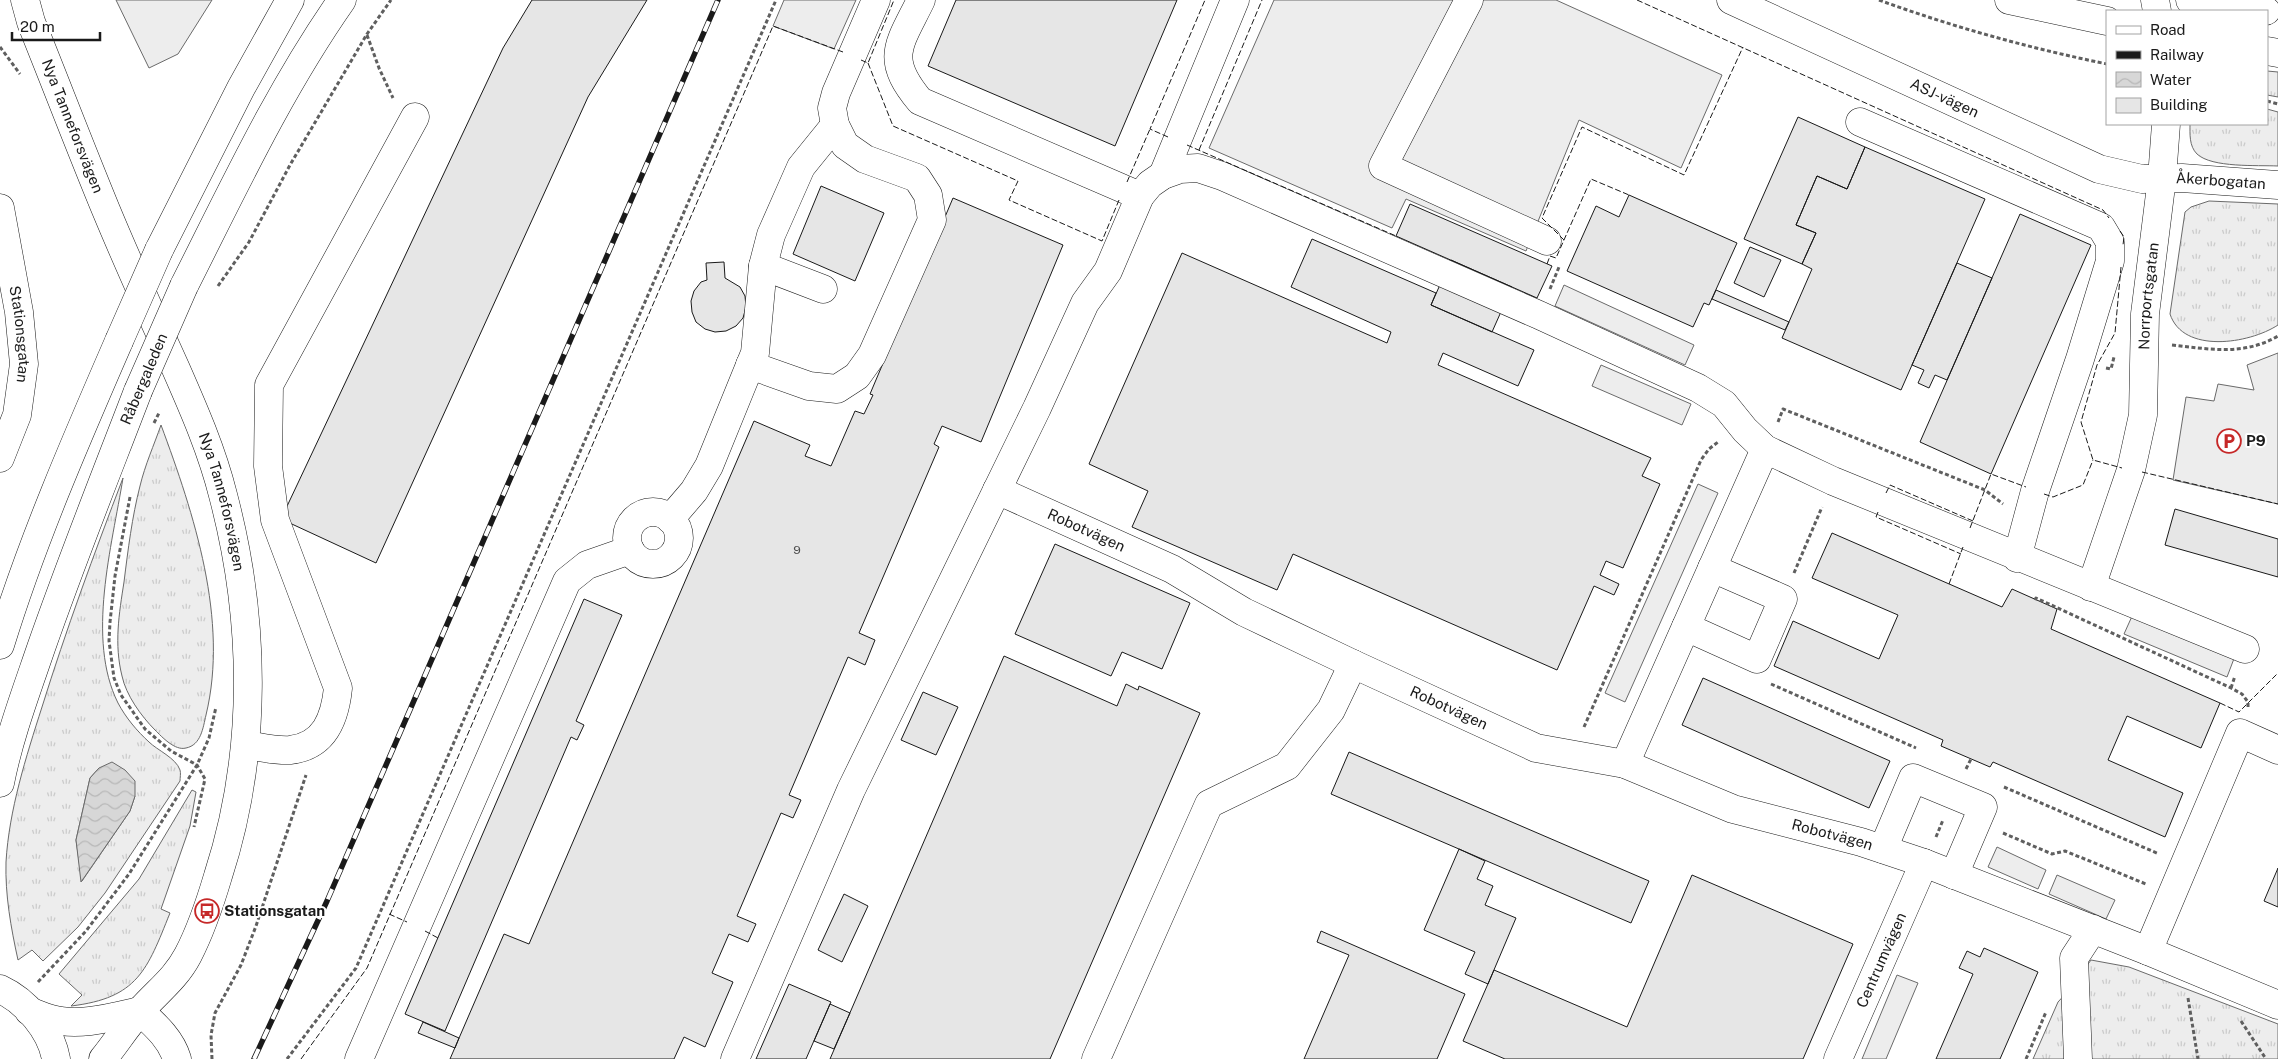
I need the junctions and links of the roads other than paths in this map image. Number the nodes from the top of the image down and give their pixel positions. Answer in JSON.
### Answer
{"nodes":[{"id":1,"x":25,"y":0,"type":"edge"},
{"id":2,"x":290,"y":0,"type":"edge"},
{"id":3,"x":342,"y":0,"type":"edge"},
{"id":4,"x":876,"y":0,"type":"edge"},
{"id":5,"x":921,"y":0,"type":"edge"},
{"id":6,"x":1235,"y":0,"type":"edge"},
{"id":7,"x":1469,"y":0,"type":"edge"},
{"id":8,"x":1731,"y":0,"type":"edge"},
{"id":9,"x":2009,"y":0,"type":"edge"},
{"id":10,"x":2190,"y":0,"type":"edge"},
{"id":11,"x":2260,"y":10,"type":"edge"},
{"id":12,"x":2106,"y":20,"type":"edge"},
{"id":13,"x":415,"y":117,"type":"road end"},
{"id":14,"x":1860,"y":122,"type":"dead end"},
{"id":15,"x":835,"y":125,"type":"junction"},
{"id":16,"x":2166,"y":126,"type":"edge"},
{"id":17,"x":1163,"y":175,"type":"junction"},
{"id":18,"x":2162,"y":178,"type":"junction"},
{"id":19,"x":2278,"y":185,"type":"edge"},
{"id":20,"x":1140,"y":196,"type":"junction"},
{"id":21,"x":0,"y":208,"type":"edge"},
{"id":22,"x":1548,"y":241,"type":"dead end"},
{"id":23,"x":763,"y":266,"type":"junction"},
{"id":24,"x":823,"y":289,"type":"dead end"},
{"id":25,"x":750,"y":365,"type":"junction"},
{"id":26,"x":1766,"y":448,"type":"junction"},
{"id":27,"x":0,"y":458,"type":"edge"},
{"id":28,"x":997,"y":490,"type":"junction"},
{"id":29,"x":670,"y":519,"type":"junction"},
{"id":30,"x":630,"y":550,"type":"junction"},
{"id":31,"x":2017,"y":558,"type":"junction"},
{"id":32,"x":1712,"y":568,"type":"junction"},
{"id":33,"x":2090,"y":587,"type":"junction"},
{"id":34,"x":1686,"y":627,"type":"junction"},
{"id":35,"x":0,"y":644,"type":"edge"},
{"id":36,"x":2245,"y":649,"type":"dead end"},
{"id":37,"x":1352,"y":664,"type":"junction"},
{"id":38,"x":247,"y":745,"type":"junction"},
{"id":39,"x":2278,"y":750,"type":"edge"},
{"id":40,"x":1625,"y":764,"type":"junction"},
{"id":41,"x":0,"y":783,"type":"edge"},
{"id":42,"x":1883,"y":849,"type":"junction"},
{"id":43,"x":1924,"y":863,"type":"junction"},
{"id":44,"x":1954,"y":876,"type":"junction"},
{"id":45,"x":2093,"y":929,"type":"junction"},
{"id":46,"x":2148,"y":950,"type":"junction"},
{"id":47,"x":2,"y":985,"type":"edge"},
{"id":48,"x":2278,"y":1005,"type":"edge"},
{"id":49,"x":30,"y":1011,"type":"junction"},
{"id":50,"x":140,"y":1011,"type":"junction"},
{"id":51,"x":56,"y":1059,"type":"edge"},
{"id":52,"x":103,"y":1059,"type":"edge"},
{"id":53,"x":177,"y":1059,"type":"edge"},
{"id":54,"x":360,"y":1059,"type":"edge"},
{"id":55,"x":735,"y":1059,"type":"edge"},
{"id":56,"x":1096,"y":1059,"type":"edge"},
{"id":57,"x":1838,"y":1059,"type":"edge"},
{"id":58,"x":2078,"y":1059,"type":"edge"}],
"edges":[{"from":1,"to":38,"type":"street","name":"Nya Tanneforsvägen"},
{"from":2,"to":35,"type":"street","bridge":true},
{"from":3,"to":41,"type":"street","name":"Råbergaleden","bridge":true},
{"from":4,"to":15,"type":"street"},
{"from":5,"to":20,"type":"street"},
{"from":6,"to":17,"type":"street"},
{"from":7,"to":22,"type":"street"},
{"from":8,"to":18,"type":"street","name":"ASJ-vägen"},
{"from":9,"to":12,"type":"street"},
{"from":10,"to":11,"type":"street"},
{"from":13,"to":38,"type":"street"},
{"from":14,"to":31,"type":"street"},
{"from":15,"to":23,"type":"street"},
{"from":15,"to":25,"type":"street"},
{"from":16,"to":18,"type":"street","name":"Norrportsgatan"},
{"from":17,"to":20,"type":"street"},
{"from":17,"to":26,"type":"street"},
{"from":18,"to":19,"type":"street","name":"Åkerbogatan"},
{"from":18,"to":33,"type":"street","name":"Norrportsgatan"},
{"from":20,"to":28,"type":"street"},
{"from":21,"to":27,"type":"street","name":"Stationsgatan"},
{"from":23,"to":24,"type":"street"},
{"from":23,"to":25,"type":"street"},
{"from":25,"to":29,"type":"street"},
{"from":26,"to":31,"type":"street"},
{"from":26,"to":32,"type":"street"},
{"from":28,"to":37,"type":"street","name":"Robotvägen"},
{"from":28,"to":55,"type":"street"},
{"from":29,"to":30,"type":"street"},
{"from":29,"to":30,"type":"street"},
{"from":30,"to":54,"type":"street"},
{"from":31,"to":33,"type":"street"},
{"from":32,"to":34,"type":"street"},
{"from":32,"to":34,"type":"street"},
{"from":33,"to":36,"type":"street"},
{"from":34,"to":40,"type":"street"},
{"from":37,"to":40,"type":"street","name":"Robotvägen"},
{"from":37,"to":56,"type":"street"},
{"from":38,"to":50,"type":"street","name":"Nya Tanneforsvägen"},
{"from":39,"to":46,"type":"street"},
{"from":40,"to":42,"type":"street","name":"Robotvägen"},
{"from":42,"to":43,"type":"street","name":"Robotvägen"},
{"from":42,"to":44,"type":"street"},
{"from":43,"to":44,"type":"street","name":"Robotvägen"},
{"from":43,"to":57,"type":"street","name":"Centrumvägen"},
{"from":44,"to":45,"type":"street","name":"Robotvägen"},
{"from":45,"to":46,"type":"street","name":"Robotvägen"},
{"from":45,"to":58,"type":"street"},
{"from":46,"to":48,"type":"street","name":"Robotvägen"},
{"from":47,"to":49,"type":"street"},
{"from":49,"to":50,"type":"street"},
{"from":49,"to":51,"type":"street"},
{"from":50,"to":52,"type":"street","name":"Nya Tanneforsvägen"},
{"from":50,"to":53,"type":"street"}]}
